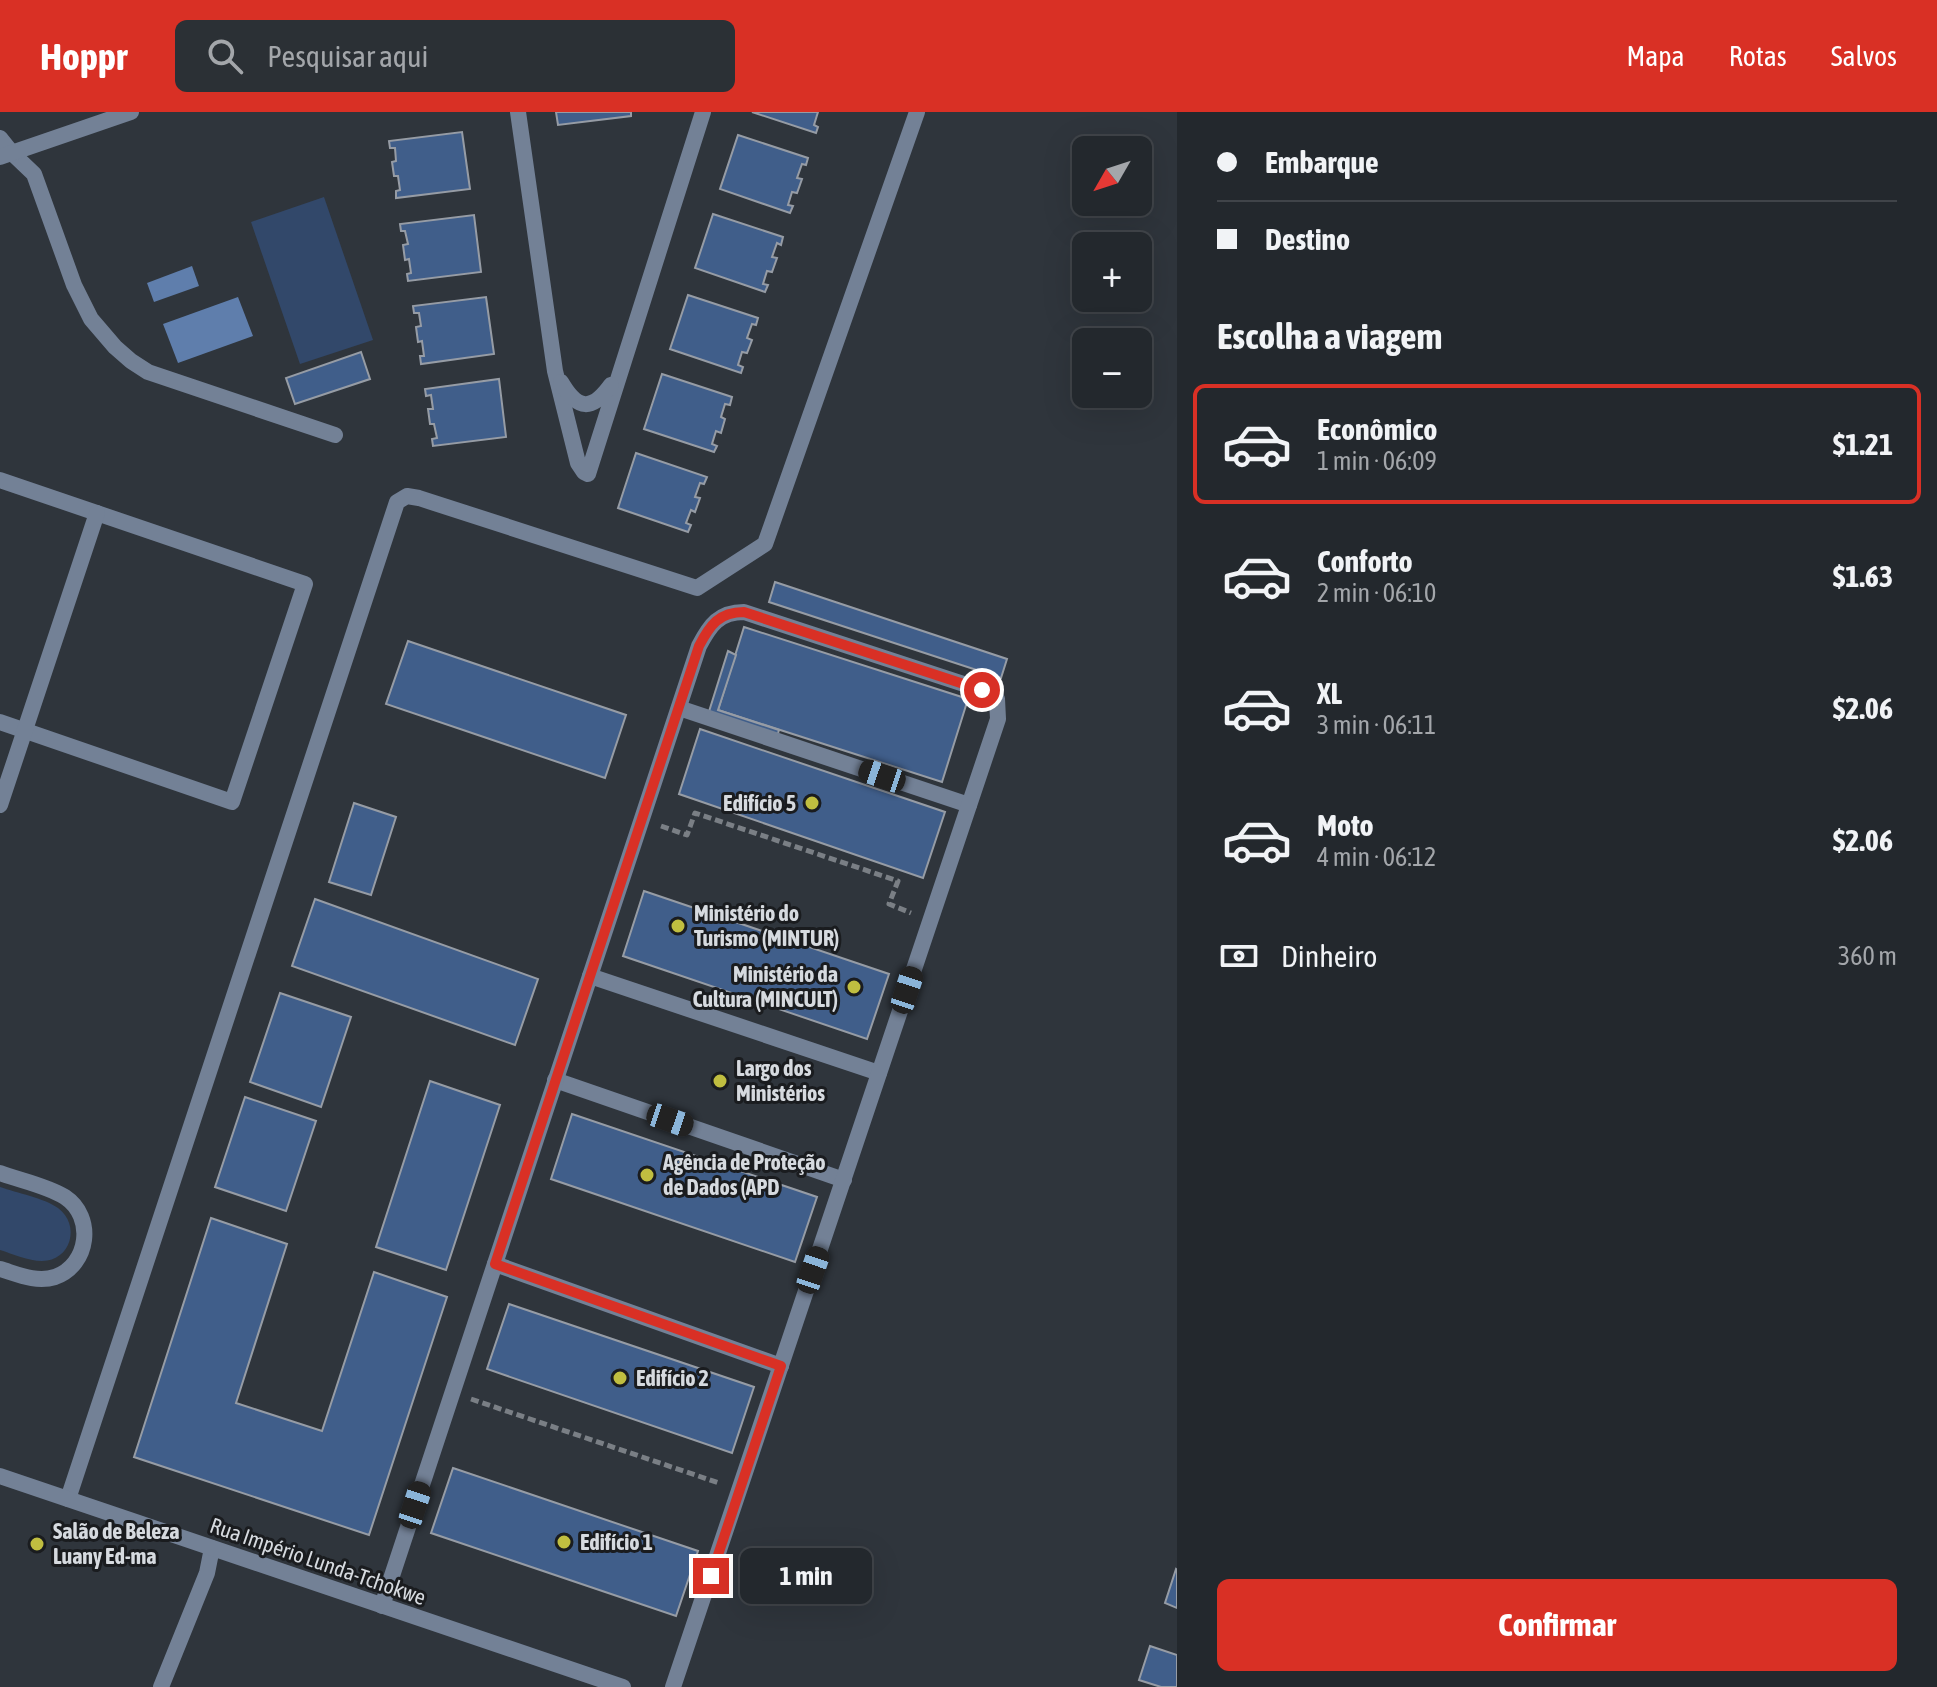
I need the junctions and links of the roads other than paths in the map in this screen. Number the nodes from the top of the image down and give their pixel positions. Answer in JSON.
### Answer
{"nodes":[{"id":1,"x":131,"y":112,"type":"edge"},
{"id":2,"x":518,"y":112,"type":"edge"},
{"id":3,"x":703,"y":112,"type":"edge"},
{"id":4,"x":917,"y":112,"type":"edge"},
{"id":5,"x":0,"y":138,"type":"edge"},
{"id":6,"x":6,"y":155,"type":"edge"},
{"id":7,"x":555,"y":371,"type":"junction"},
{"id":8,"x":617,"y":378,"type":"junction"},
{"id":9,"x":335,"y":435,"type":"dead end"},
{"id":10,"x":0,"y":480,"type":"edge"},
{"id":11,"x":97,"y":513,"type":"junction"},
{"id":12,"x":679,"y":708,"type":"junction"},
{"id":13,"x":0,"y":722,"type":"edge"},
{"id":14,"x":25,"y":731,"type":"junction"},
{"id":15,"x":0,"y":805,"type":"edge"},
{"id":16,"x":969,"y":805,"type":"junction"},
{"id":17,"x":590,"y":976,"type":"junction"},
{"id":18,"x":879,"y":1073,"type":"junction"},
{"id":19,"x":555,"y":1080,"type":"junction"},
{"id":20,"x":0,"y":1173,"type":"edge"},
{"id":21,"x":844,"y":1180,"type":"junction"},
{"id":22,"x":495,"y":1264,"type":"junction"},
{"id":23,"x":0,"y":1269,"type":"edge"},
{"id":24,"x":781,"y":1366,"type":"junction"},
{"id":25,"x":0,"y":1476,"type":"edge"},
{"id":26,"x":68,"y":1499,"type":"junction"},
{"id":27,"x":212,"y":1548,"type":"junction"},
{"id":28,"x":382,"y":1606,"type":"junction"},
{"id":29,"x":161,"y":1687,"type":"edge"},
{"id":30,"x":623,"y":1687,"type":"edge"},
{"id":31,"x":673,"y":1687,"type":"edge"}],
"edges":[{"from":1,"to":6,"type":"street"},
{"from":2,"to":7,"type":"street"},
{"from":3,"to":8,"type":"street"},
{"from":4,"to":26,"type":"street"},
{"from":5,"to":6,"type":"street"},
{"from":6,"to":9,"type":"street"},
{"from":7,"to":8,"type":"street"},
{"from":7,"to":8,"type":"street"},
{"from":10,"to":11,"type":"street"},
{"from":11,"to":14,"type":"street"},
{"from":11,"to":14,"type":"street"},
{"from":12,"to":16,"type":"street"},
{"from":12,"to":16,"type":"street"},
{"from":12,"to":17,"type":"street"},
{"from":13,"to":14,"type":"street"},
{"from":14,"to":15,"type":"street"},
{"from":16,"to":18,"type":"street"},
{"from":17,"to":18,"type":"street"},
{"from":17,"to":19,"type":"street"},
{"from":18,"to":21,"type":"street"},
{"from":19,"to":21,"type":"street"},
{"from":19,"to":22,"type":"street"},
{"from":20,"to":23,"type":"street"},
{"from":21,"to":24,"type":"street"},
{"from":22,"to":24,"type":"street"},
{"from":22,"to":28,"type":"street"},
{"from":24,"to":31,"type":"street"},
{"from":25,"to":26,"type":"street","name":"Rua Império Lunda-Tchokwe"},
{"from":26,"to":27,"type":"street","name":"Rua Império Lunda-Tchokwe"},
{"from":27,"to":28,"type":"street","name":"Rua Império Lunda-Tchokwe"},
{"from":27,"to":29,"type":"street"},
{"from":28,"to":30,"type":"street","name":"Rua Império Lunda-Tchokwe"}]}
